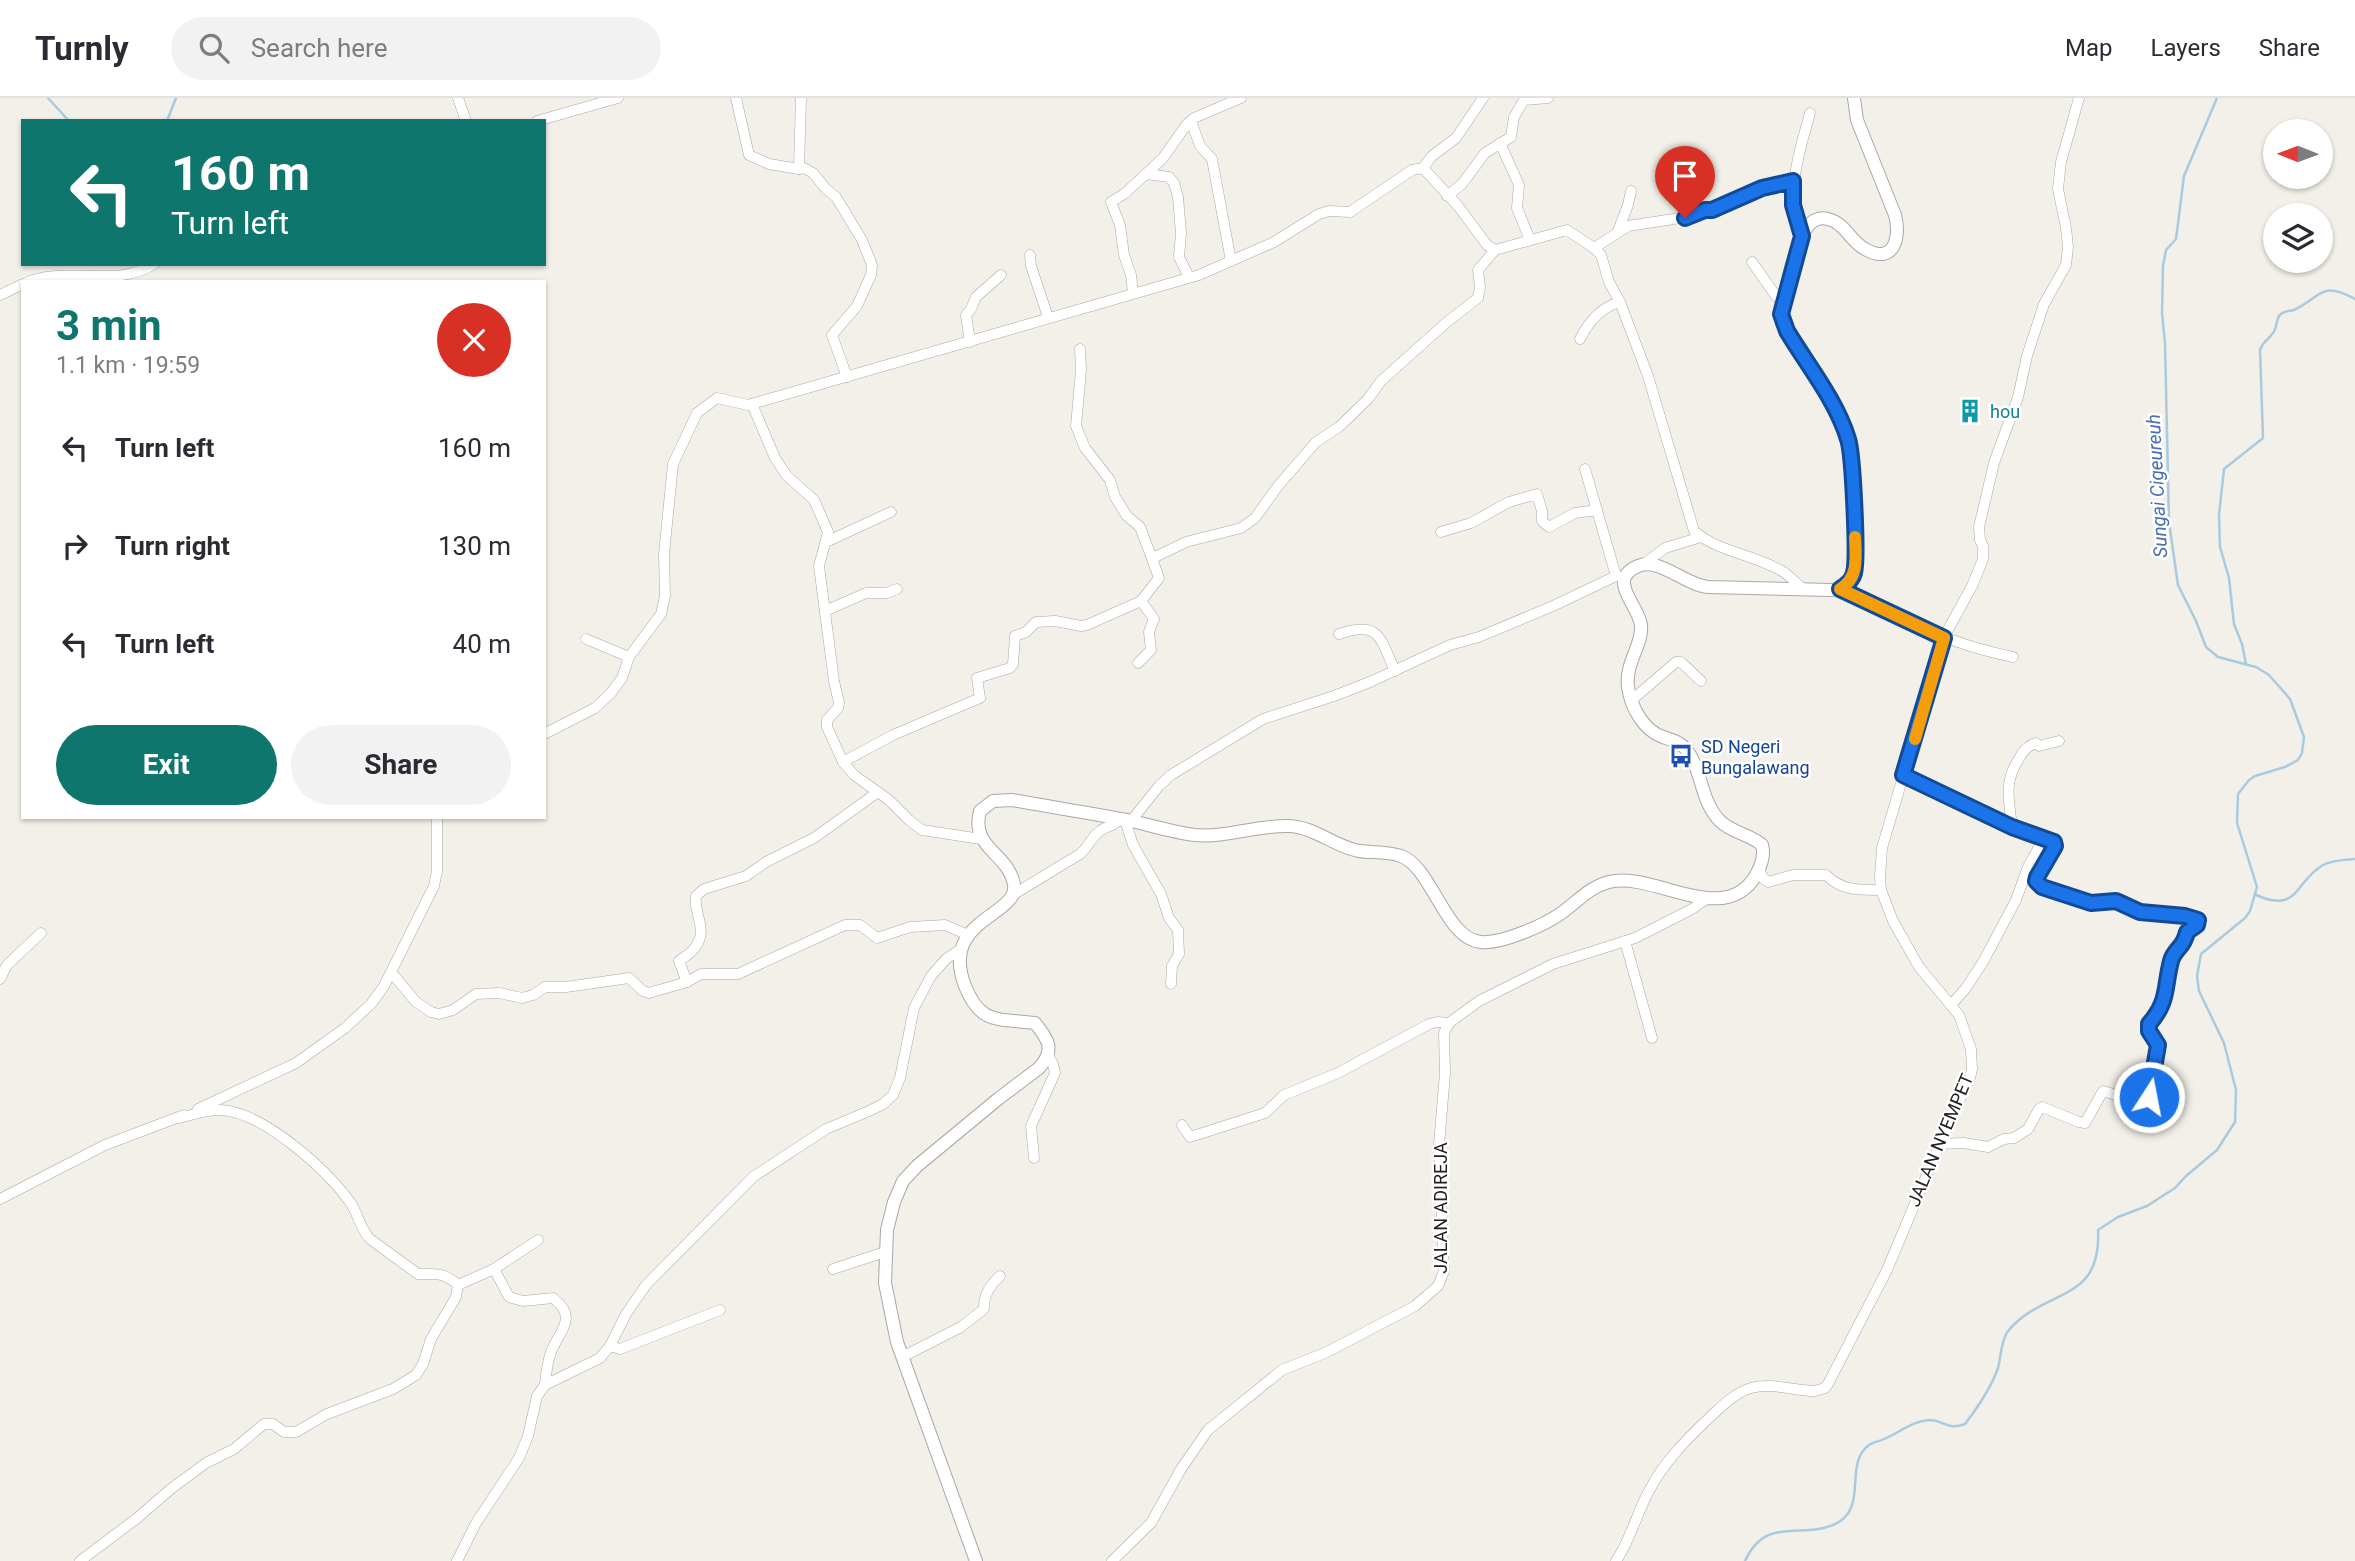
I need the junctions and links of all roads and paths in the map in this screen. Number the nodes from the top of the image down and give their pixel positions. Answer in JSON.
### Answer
{"nodes":[{"id":1,"x":458,"y":98,"type":"edge"},
{"id":2,"x":618,"y":98,"type":"edge"},
{"id":3,"x":736,"y":98,"type":"edge"},
{"id":4,"x":801,"y":98,"type":"edge"},
{"id":5,"x":1241,"y":98,"type":"edge"},
{"id":6,"x":1483,"y":98,"type":"edge"},
{"id":7,"x":1548,"y":98,"type":"edge"},
{"id":8,"x":1854,"y":98,"type":"edge"},
{"id":9,"x":2079,"y":98,"type":"edge"},
{"id":10,"x":1810,"y":114,"type":"dead end"},
{"id":11,"x":465,"y":119,"type":"edge"},
{"id":12,"x":544,"y":119,"type":"edge"},
{"id":13,"x":1191,"y":121,"type":"junction"},
{"id":14,"x":1500,"y":143,"type":"junction"},
{"id":15,"x":1423,"y":168,"type":"junction"},
{"id":16,"x":799,"y":169,"type":"junction"},
{"id":17,"x":1146,"y":174,"type":"junction"},
{"id":18,"x":1793,"y":181,"type":"junction"},
{"id":19,"x":1630,"y":191,"type":"dead end"},
{"id":20,"x":1447,"y":196,"type":"junction"},
{"id":21,"x":1618,"y":231,"type":"junction"},
{"id":22,"x":1802,"y":236,"type":"junction"},
{"id":23,"x":1530,"y":240,"type":"junction"},
{"id":24,"x":1594,"y":247,"type":"junction"},
{"id":25,"x":1495,"y":250,"type":"junction"},
{"id":26,"x":1030,"y":255,"type":"dead end"},
{"id":27,"x":1231,"y":261,"type":"junction"},
{"id":28,"x":1752,"y":261,"type":"dead end"},
{"id":29,"x":150,"y":266,"type":"edge"},
{"id":30,"x":1001,"y":275,"type":"dead end"},
{"id":31,"x":1189,"y":277,"type":"junction"},
{"id":32,"x":38,"y":280,"type":"edge"},
{"id":33,"x":21,"y":285,"type":"edge"},
{"id":34,"x":1133,"y":293,"type":"junction"},
{"id":35,"x":0,"y":295,"type":"edge"},
{"id":36,"x":1620,"y":302,"type":"junction"},
{"id":37,"x":1783,"y":302,"type":"junction"},
{"id":38,"x":1048,"y":317,"type":"junction"},
{"id":39,"x":1580,"y":339,"type":"dead end"},
{"id":40,"x":970,"y":342,"type":"junction"},
{"id":41,"x":1080,"y":349,"type":"dead end"},
{"id":42,"x":847,"y":377,"type":"junction"},
{"id":43,"x":752,"y":404,"type":"junction"},
{"id":44,"x":1585,"y":469,"type":"dead end"},
{"id":45,"x":1597,"y":510,"type":"junction"},
{"id":46,"x":891,"y":512,"type":"dead end"},
{"id":47,"x":1441,"y":532,"type":"dead end"},
{"id":48,"x":1701,"y":537,"type":"junction"},
{"id":49,"x":826,"y":542,"type":"junction"},
{"id":50,"x":1151,"y":556,"type":"junction"},
{"id":51,"x":1644,"y":564,"type":"junction"},
{"id":52,"x":1620,"y":577,"type":"junction"},
{"id":53,"x":1802,"y":588,"type":"junction"},
{"id":54,"x":897,"y":589,"type":"dead end"},
{"id":55,"x":1840,"y":589,"type":"junction"},
{"id":56,"x":1141,"y":601,"type":"junction"},
{"id":57,"x":825,"y":611,"type":"junction"},
{"id":58,"x":1339,"y":634,"type":"dead end"},
{"id":59,"x":1944,"y":638,"type":"junction"},
{"id":60,"x":586,"y":639,"type":"dead end"},
{"id":61,"x":629,"y":657,"type":"junction"},
{"id":62,"x":2013,"y":657,"type":"dead end"},
{"id":63,"x":1138,"y":663,"type":"dead end"},
{"id":64,"x":1394,"y":669,"type":"junction"},
{"id":65,"x":1701,"y":681,"type":"dead end"},
{"id":66,"x":1632,"y":700,"type":"junction"},
{"id":67,"x":546,"y":733,"type":"edge"},
{"id":68,"x":2059,"y":741,"type":"dead end"},
{"id":69,"x":843,"y":762,"type":"junction"},
{"id":70,"x":1903,"y":775,"type":"junction"},
{"id":71,"x":877,"y":792,"type":"junction"},
{"id":72,"x":437,"y":819,"type":"edge"},
{"id":73,"x":1126,"y":820,"type":"junction"},
{"id":74,"x":2012,"y":827,"type":"junction"},
{"id":75,"x":2044,"y":838,"type":"junction"},
{"id":76,"x":981,"y":839,"type":"junction"},
{"id":77,"x":1759,"y":869,"type":"junction"},
{"id":78,"x":1881,"y":890,"type":"junction"},
{"id":79,"x":1011,"y":896,"type":"junction"},
{"id":80,"x":1708,"y":898,"type":"junction"},
{"id":81,"x":41,"y":933,"type":"dead end"},
{"id":82,"x":968,"y":935,"type":"junction"},
{"id":83,"x":1625,"y":941,"type":"junction"},
{"id":84,"x":962,"y":948,"type":"junction"},
{"id":85,"x":391,"y":972,"type":"junction"},
{"id":86,"x":0,"y":979,"type":"edge"},
{"id":87,"x":687,"y":982,"type":"junction"},
{"id":88,"x":1171,"y":984,"type":"dead end"},
{"id":89,"x":1951,"y":1005,"type":"junction"},
{"id":90,"x":1449,"y":1023,"type":"junction"},
{"id":91,"x":1652,"y":1038,"type":"dead end"},
{"id":92,"x":1048,"y":1055,"type":"junction"},
{"id":93,"x":179,"y":1118,"type":"junction"},
{"id":94,"x":1182,"y":1125,"type":"dead end"},
{"id":95,"x":1939,"y":1144,"type":"junction"},
{"id":96,"x":1034,"y":1158,"type":"dead end"},
{"id":97,"x":0,"y":1199,"type":"edge"},
{"id":98,"x":538,"y":1240,"type":"dead end"},
{"id":99,"x":885,"y":1252,"type":"junction"},
{"id":100,"x":494,"y":1269,"type":"junction"},
{"id":101,"x":833,"y":1269,"type":"dead end"},
{"id":102,"x":1000,"y":1276,"type":"dead end"},
{"id":103,"x":458,"y":1285,"type":"junction"},
{"id":104,"x":720,"y":1310,"type":"dead end"},
{"id":105,"x":610,"y":1346,"type":"junction"},
{"id":106,"x":902,"y":1357,"type":"junction"},
{"id":107,"x":545,"y":1385,"type":"junction"},
{"id":108,"x":80,"y":1561,"type":"edge"},
{"id":109,"x":457,"y":1561,"type":"edge"},
{"id":110,"x":976,"y":1561,"type":"edge"},
{"id":111,"x":1112,"y":1561,"type":"edge"},
{"id":112,"x":1616,"y":1561,"type":"edge"}],
"edges":[{"from":1,"to":11,"type":"street"},
{"from":2,"to":12,"type":"street"},
{"from":3,"to":16,"type":"street"},
{"from":4,"to":16,"type":"street"},
{"from":5,"to":13,"type":"street"},
{"from":6,"to":15,"type":"street"},
{"from":7,"to":14,"type":"street"},
{"from":8,"to":22,"type":"street"},
{"from":9,"to":59,"type":"street","name":"JALAN NYEMPET"},
{"from":10,"to":18,"type":"street"},
{"from":13,"to":17,"type":"street"},
{"from":13,"to":27,"type":"street"},
{"from":14,"to":20,"type":"street"},
{"from":14,"to":23,"type":"street"},
{"from":15,"to":20,"type":"street"},
{"from":15,"to":27,"type":"street"},
{"from":16,"to":42,"type":"street"},
{"from":17,"to":31,"type":"street"},
{"from":17,"to":34,"type":"street"},
{"from":18,"to":21,"type":"street"},
{"from":18,"to":22,"type":"street"},
{"from":19,"to":21,"type":"street"},
{"from":20,"to":25,"type":"street"},
{"from":21,"to":24,"type":"street"},
{"from":22,"to":37,"type":"street"},
{"from":23,"to":24,"type":"street"},
{"from":23,"to":25,"type":"street"},
{"from":24,"to":36,"type":"street"},
{"from":25,"to":50,"type":"street"},
{"from":26,"to":38,"type":"street"},
{"from":27,"to":31,"type":"street"},
{"from":28,"to":37,"type":"street"},
{"from":29,"to":32,"type":"street"},
{"from":30,"to":40,"type":"street"},
{"from":31,"to":34,"type":"street"},
{"from":33,"to":35,"type":"street"},
{"from":34,"to":38,"type":"street"},
{"from":36,"to":39,"type":"street"},
{"from":36,"to":48,"type":"street"},
{"from":37,"to":55,"type":"street"},
{"from":38,"to":40,"type":"street"},
{"from":40,"to":42,"type":"street"},
{"from":41,"to":50,"type":"street"},
{"from":42,"to":43,"type":"street"},
{"from":43,"to":49,"type":"street"},
{"from":43,"to":61,"type":"street"},
{"from":44,"to":45,"type":"street"},
{"from":45,"to":47,"type":"street"},
{"from":45,"to":52,"type":"street"},
{"from":46,"to":49,"type":"street"},
{"from":48,"to":51,"type":"street"},
{"from":48,"to":53,"type":"street"},
{"from":49,"to":57,"type":"street"},
{"from":50,"to":56,"type":"street"},
{"from":51,"to":52,"type":"street"},
{"from":51,"to":53,"type":"street"},
{"from":52,"to":64,"type":"street"},
{"from":52,"to":66,"type":"street"},
{"from":53,"to":55,"type":"street"},
{"from":54,"to":57,"type":"street"},
{"from":55,"to":59,"type":"street"},
{"from":56,"to":63,"type":"street"},
{"from":56,"to":69,"type":"street"},
{"from":57,"to":69,"type":"street"},
{"from":58,"to":64,"type":"street"},
{"from":59,"to":62,"type":"street"},
{"from":59,"to":70,"type":"street","name":"JALAN NYEMPET"},
{"from":60,"to":61,"type":"street"},
{"from":61,"to":67,"type":"street"},
{"from":64,"to":73,"type":"street"},
{"from":65,"to":66,"type":"street"},
{"from":66,"to":77,"type":"street"},
{"from":68,"to":74,"type":"street"},
{"from":69,"to":71,"type":"street"},
{"from":70,"to":74,"type":"street"},
{"from":70,"to":78,"type":"street","name":"JALAN NYEMPET"},
{"from":71,"to":76,"type":"street"},
{"from":71,"to":87,"type":"street"},
{"from":72,"to":85,"type":"street"},
{"from":73,"to":76,"type":"street"},
{"from":73,"to":79,"type":"street"},
{"from":73,"to":80,"type":"street"},
{"from":73,"to":88,"type":"street"},
{"from":74,"to":75,"type":"street"},
{"from":75,"to":89,"type":"street"},
{"from":75,"to":95,"type":"street"},
{"from":76,"to":79,"type":"street"},
{"from":77,"to":78,"type":"street"},
{"from":77,"to":80,"type":"street"},
{"from":78,"to":89,"type":"street","name":"JALAN NYEMPET"},
{"from":79,"to":82,"type":"street"},
{"from":80,"to":83,"type":"street"},
{"from":81,"to":86,"type":"street"},
{"from":82,"to":84,"type":"street"},
{"from":82,"to":87,"type":"street"},
{"from":83,"to":90,"type":"street"},
{"from":83,"to":91,"type":"street"},
{"from":84,"to":92,"type":"street"},
{"from":84,"to":105,"type":"street"},
{"from":85,"to":87,"type":"street"},
{"from":85,"to":93,"type":"street"},
{"from":89,"to":95,"type":"street","name":"JALAN NYEMPET"},
{"from":90,"to":94,"type":"street"},
{"from":90,"to":111,"type":"street","name":"JALAN ADIREJA"},
{"from":92,"to":96,"type":"street"},
{"from":92,"to":99,"type":"street"},
{"from":93,"to":97,"type":"street"},
{"from":93,"to":103,"type":"street"},
{"from":95,"to":112,"type":"street","name":"JALAN NYEMPET"},
{"from":98,"to":100,"type":"street"},
{"from":99,"to":101,"type":"street"},
{"from":99,"to":106,"type":"street"},
{"from":100,"to":103,"type":"street"},
{"from":100,"to":107,"type":"street"},
{"from":102,"to":106,"type":"street"},
{"from":103,"to":108,"type":"street"},
{"from":104,"to":105,"type":"street"},
{"from":105,"to":107,"type":"street"},
{"from":106,"to":110,"type":"street"},
{"from":107,"to":109,"type":"street"}]}
